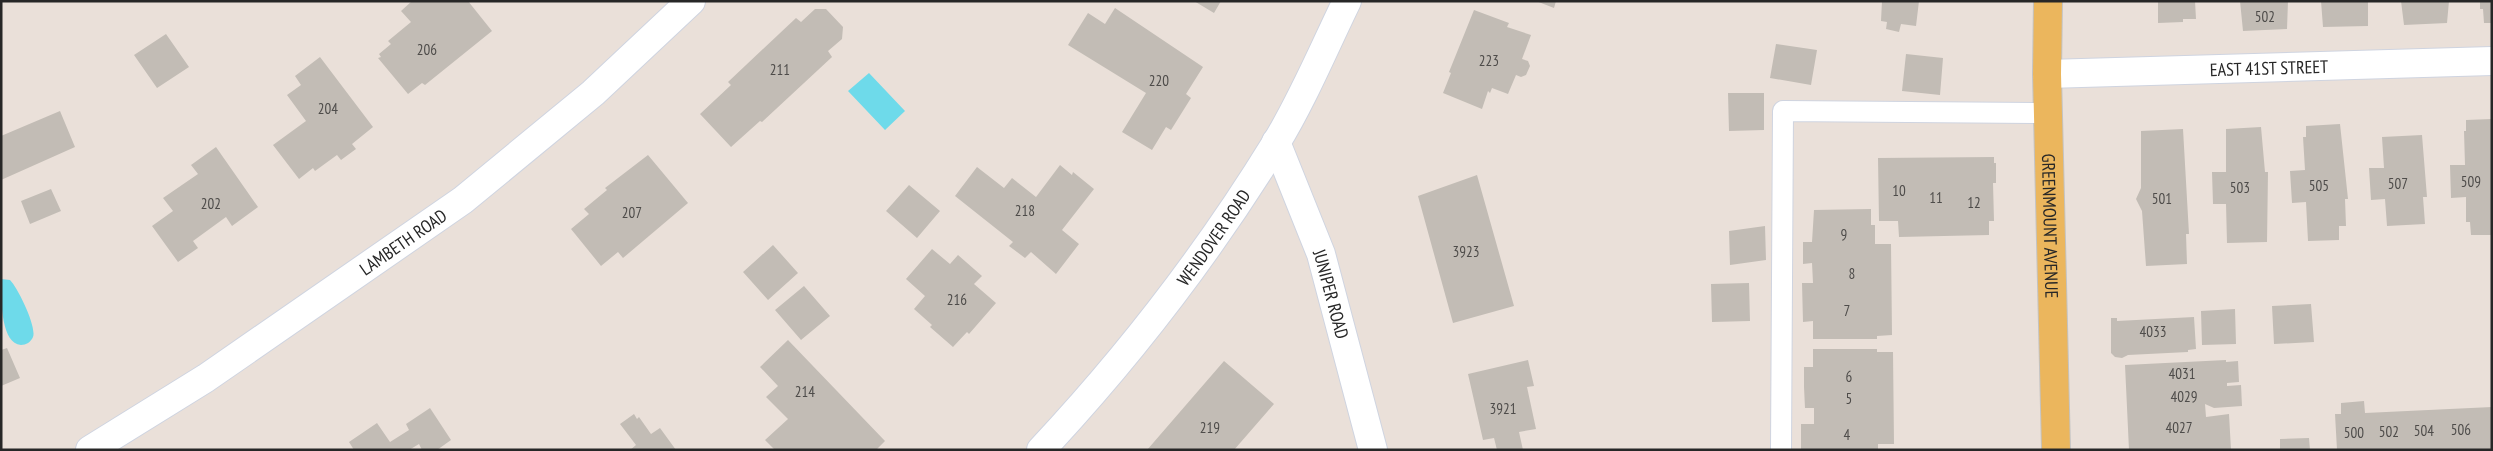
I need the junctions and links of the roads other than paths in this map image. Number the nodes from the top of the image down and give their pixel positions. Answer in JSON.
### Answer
{"nodes":[{"id":1,"x":691,"y":1,"type":"edge"},
{"id":2,"x":1347,"y":1,"type":"edge"},
{"id":3,"x":2048,"y":1,"type":"edge"},
{"id":4,"x":2492,"y":61,"type":"edge"},
{"id":5,"x":2047,"y":74,"type":"junction"},
{"id":6,"x":2048,"y":113,"type":"junction"},
{"id":7,"x":1276,"y":142,"type":"junction"},
{"id":8,"x":90,"y":450,"type":"edge"},
{"id":9,"x":1042,"y":450,"type":"edge"},
{"id":10,"x":1373,"y":450,"type":"edge"},
{"id":11,"x":1781,"y":450,"type":"edge"},
{"id":12,"x":2056,"y":450,"type":"edge"}],
"edges":[{"from":1,"to":8,"type":"street","name":"LAMBETH ROAD"},
{"from":2,"to":7,"type":"street","name":"WENDOVER ROAD"},
{"from":3,"to":5,"type":"main road","name":"GREENMOUNT AVENUE"},
{"from":4,"to":5,"type":"street","name":"EAST 41ST STREET"},
{"from":5,"to":6,"type":"main road","name":"GREENMOUNT AVENUE"},
{"from":6,"to":11,"type":"lane"},
{"from":6,"to":12,"type":"main road","name":"GREENMOUNT AVENUE"},
{"from":7,"to":9,"type":"street","name":"WENDOVER ROAD"},
{"from":7,"to":10,"type":"street","name":"JUNIPER ROAD"}]}
